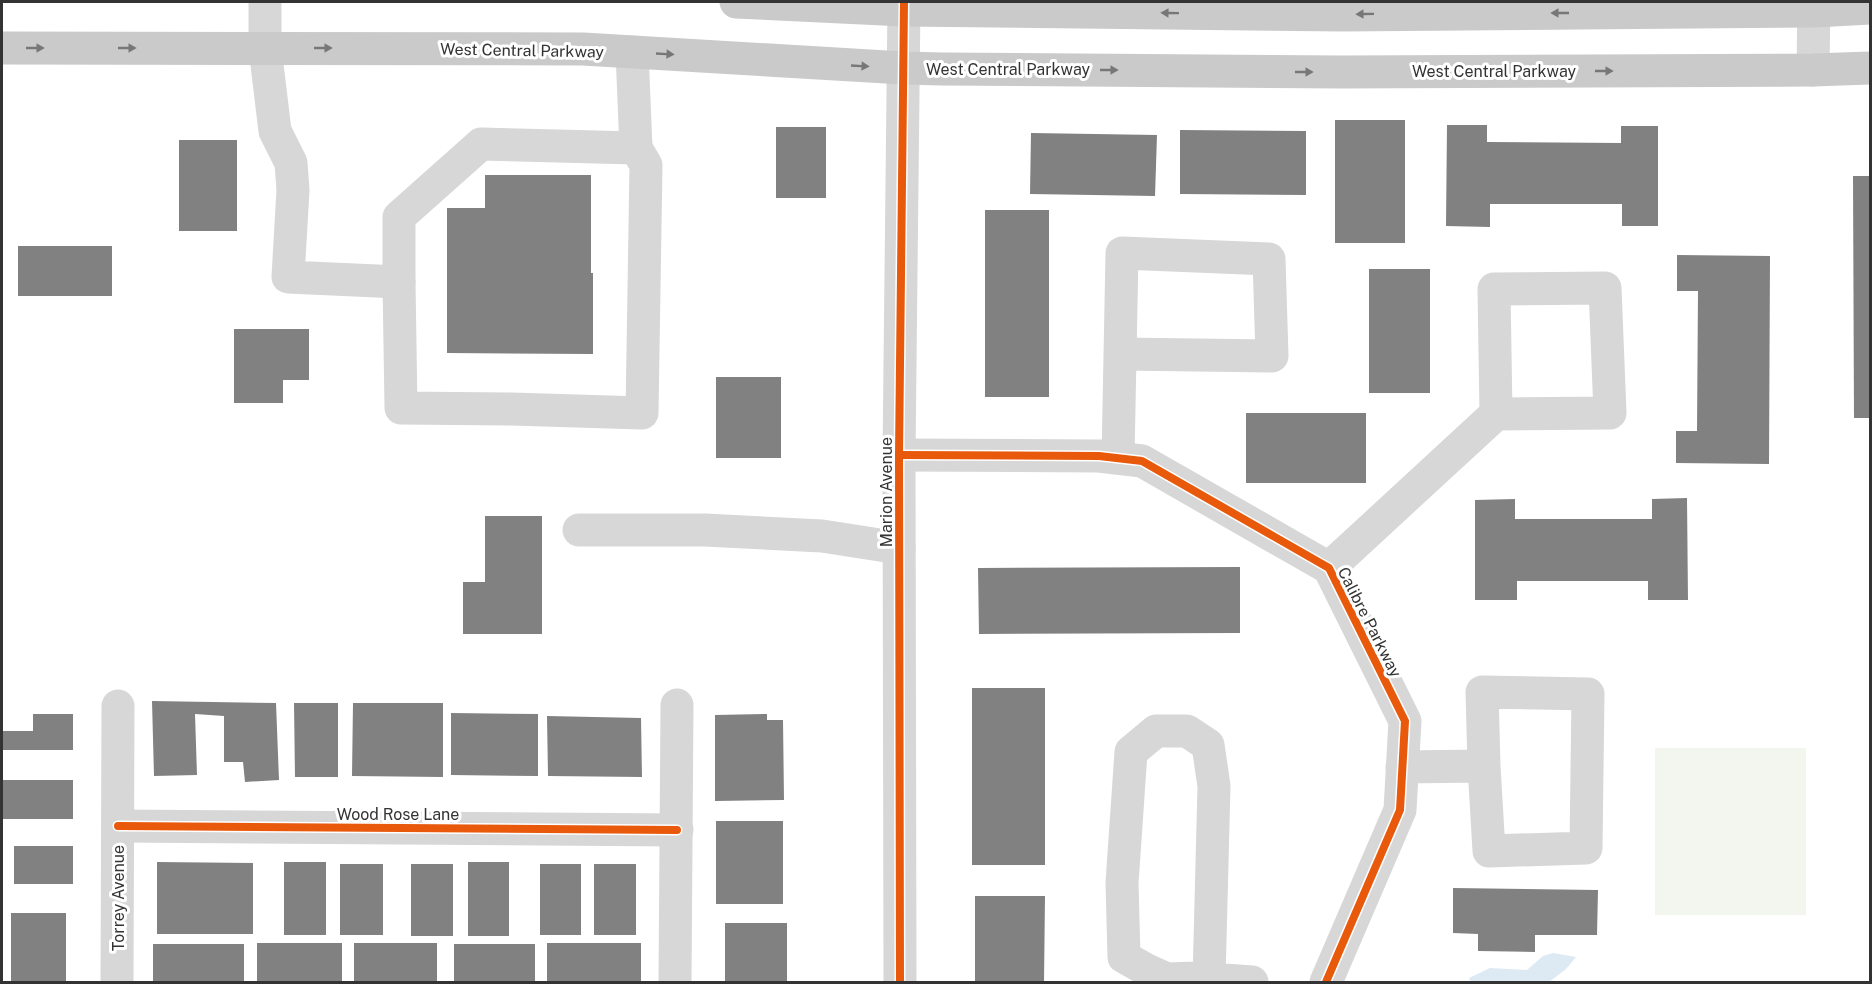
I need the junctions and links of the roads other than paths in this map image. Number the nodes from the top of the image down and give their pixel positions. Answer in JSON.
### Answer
{"nodes":[{"id":1,"x":265,"y":2,"type":"edge"},
{"id":2,"x":736,"y":2,"type":"edge"},
{"id":3,"x":904,"y":6,"type":"edge"},
{"id":4,"x":1814,"y":6,"type":"edge"},
{"id":5,"x":1485,"y":7,"type":"edge"},
{"id":6,"x":1870,"y":8,"type":"edge"},
{"id":7,"x":2,"y":48,"type":"edge"},
{"id":8,"x":265,"y":48,"type":"junction"},
{"id":9,"x":632,"y":52,"type":"junction"},
{"id":10,"x":903,"y":68,"type":"junction"},
{"id":11,"x":1870,"y":68,"type":"edge"},
{"id":12,"x":1813,"y":70,"type":"junction"},
{"id":13,"x":636,"y":148,"type":"junction"},
{"id":14,"x":399,"y":282,"type":"junction"},
{"id":15,"x":1120,"y":354,"type":"junction"},
{"id":16,"x":1496,"y":414,"type":"junction"},
{"id":17,"x":899,"y":455,"type":"junction"},
{"id":18,"x":1118,"y":458,"type":"junction"},
{"id":19,"x":579,"y":530,"type":"dead end"},
{"id":20,"x":899,"y":548,"type":"junction"},
{"id":21,"x":1329,"y":568,"type":"junction"},
{"id":22,"x":678,"y":705,"type":"dead end"},
{"id":23,"x":118,"y":706,"type":"dead end"},
{"id":24,"x":1484,"y":766,"type":"junction"},
{"id":25,"x":1402,"y":767,"type":"junction"},
{"id":26,"x":118,"y":826,"type":"junction"},
{"id":27,"x":677,"y":830,"type":"junction"},
{"id":28,"x":1209,"y":979,"type":"junction"},
{"id":29,"x":117,"y":982,"type":"edge"},
{"id":30,"x":675,"y":982,"type":"edge"},
{"id":31,"x":900,"y":982,"type":"edge"},
{"id":32,"x":1252,"y":982,"type":"edge"},
{"id":33,"x":1326,"y":982,"type":"edge"}],
"edges":[{"from":1,"to":8,"type":"street"},
{"from":2,"to":3,"type":"main road"},
{"from":5,"to":3,"type":"main road","one_way":true},
{"from":3,"to":10,"type":"street","name":"Marion Avenue"},
{"from":4,"to":5,"type":"main road","one_way":true},
{"from":4,"to":6,"type":"main road"},
{"from":4,"to":12,"type":"street"},
{"from":7,"to":8,"type":"main road","name":"West Central Parkway","one_way":true},
{"from":8,"to":9,"type":"main road","name":"West Central Parkway","one_way":true},
{"from":8,"to":14,"type":"street"},
{"from":9,"to":10,"type":"main road","name":"West Central Parkway","one_way":true},
{"from":9,"to":13,"type":"street"},
{"from":10,"to":12,"type":"main road","name":"West Central Parkway","one_way":true},
{"from":10,"to":17,"type":"street","name":"Marion Avenue"},
{"from":11,"to":12,"type":"main road","name":"West Central Parkway"},
{"from":13,"to":14,"type":"street"},
{"from":13,"to":14,"type":"street"},
{"from":15,"to":15,"type":"street"},
{"from":15,"to":18,"type":"street"},
{"from":16,"to":16,"type":"street"},
{"from":16,"to":21,"type":"street"},
{"from":17,"to":18,"type":"street","name":"Calibre Parkway"},
{"from":17,"to":20,"type":"street","name":"Marion Avenue"},
{"from":18,"to":21,"type":"street","name":"Calibre Parkway"},
{"from":19,"to":20,"type":"street"},
{"from":20,"to":31,"type":"street","name":"Marion Avenue"},
{"from":21,"to":25,"type":"street","name":"Calibre Parkway"},
{"from":22,"to":27,"type":"street"},
{"from":23,"to":26,"type":"street","name":"Torrey Avenue"},
{"from":24,"to":24,"type":"street"},
{"from":24,"to":25,"type":"street"},
{"from":25,"to":33,"type":"street","name":"Calibre Parkway"},
{"from":26,"to":27,"type":"street","name":"Wood Rose Lane"},
{"from":26,"to":29,"type":"street","name":"Torrey Avenue"},
{"from":27,"to":30,"type":"street"},
{"from":28,"to":28,"type":"street"},
{"from":28,"to":32,"type":"street"}]}
